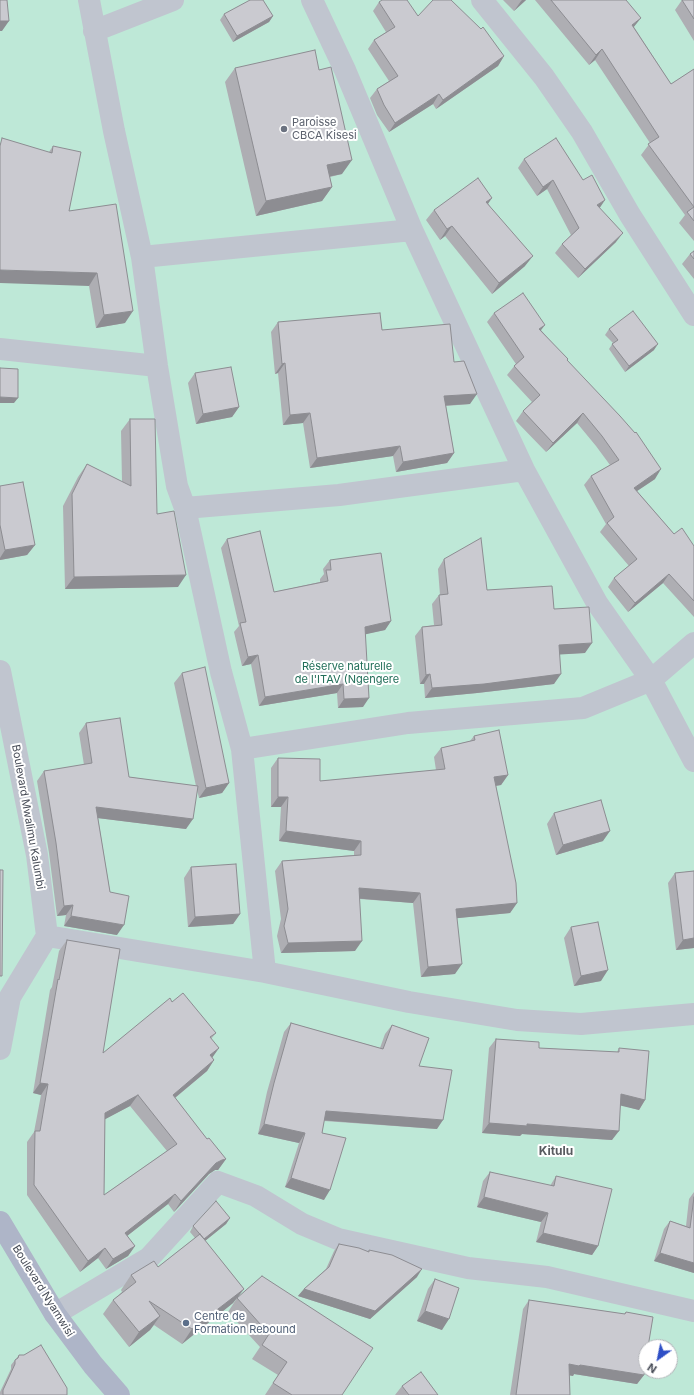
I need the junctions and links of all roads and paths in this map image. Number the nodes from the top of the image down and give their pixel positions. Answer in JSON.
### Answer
{"nodes":[{"id":1,"x":89,"y":0,"type":"edge"},
{"id":2,"x":173,"y":0,"type":"edge"},
{"id":3,"x":312,"y":0,"type":"edge"},
{"id":4,"x":482,"y":0,"type":"edge"},
{"id":5,"x":94,"y":31,"type":"junction"},
{"id":6,"x":412,"y":230,"type":"junction"},
{"id":7,"x":142,"y":257,"type":"junction"},
{"id":8,"x":694,"y":315,"type":"edge"},
{"id":9,"x":0,"y":349,"type":"edge"},
{"id":10,"x":158,"y":366,"type":"junction"},
{"id":11,"x":524,"y":470,"type":"junction"},
{"id":12,"x":185,"y":508,"type":"junction"},
{"id":13,"x":694,"y":643,"type":"edge"},
{"id":14,"x":0,"y":671,"type":"edge"},
{"id":15,"x":651,"y":680,"type":"junction"},
{"id":16,"x":242,"y":749,"type":"junction"},
{"id":17,"x":694,"y":761,"type":"edge"},
{"id":18,"x":47,"y":936,"type":"junction"},
{"id":19,"x":265,"y":972,"type":"junction"},
{"id":20,"x":5,"y":1000,"type":"edge"},
{"id":21,"x":694,"y":1014,"type":"edge"},
{"id":22,"x":0,"y":1049,"type":"edge"},
{"id":23,"x":0,"y":1222,"type":"edge"},
{"id":24,"x":694,"y":1311,"type":"edge"},
{"id":25,"x":55,"y":1314,"type":"junction"},
{"id":26,"x":118,"y":1395,"type":"edge"}],
"edges":[{"from":1,"to":5,"type":"street"},
{"from":2,"to":5,"type":"street"},
{"from":3,"to":6,"type":"street"},
{"from":4,"to":8,"type":"street"},
{"from":5,"to":7,"type":"street"},
{"from":6,"to":7,"type":"street"},
{"from":6,"to":11,"type":"street"},
{"from":7,"to":10,"type":"street"},
{"from":9,"to":10,"type":"street"},
{"from":10,"to":12,"type":"street"},
{"from":11,"to":12,"type":"street"},
{"from":11,"to":15,"type":"street"},
{"from":12,"to":16,"type":"street"},
{"from":13,"to":15,"type":"street"},
{"from":14,"to":18,"type":"street","name":"Boulevard Mwalimu Kalumbi"},
{"from":15,"to":16,"type":"street"},
{"from":15,"to":17,"type":"street"},
{"from":16,"to":19,"type":"street"},
{"from":18,"to":19,"type":"street"},
{"from":18,"to":20,"type":"street"},
{"from":19,"to":21,"type":"street"},
{"from":20,"to":22,"type":"street"},
{"from":23,"to":25,"type":"main road","name":"Boulevard Nyamwisi"},
{"from":24,"to":25,"type":"street"},
{"from":25,"to":26,"type":"main road","name":"Boulevard Nyamwisi"}]}
